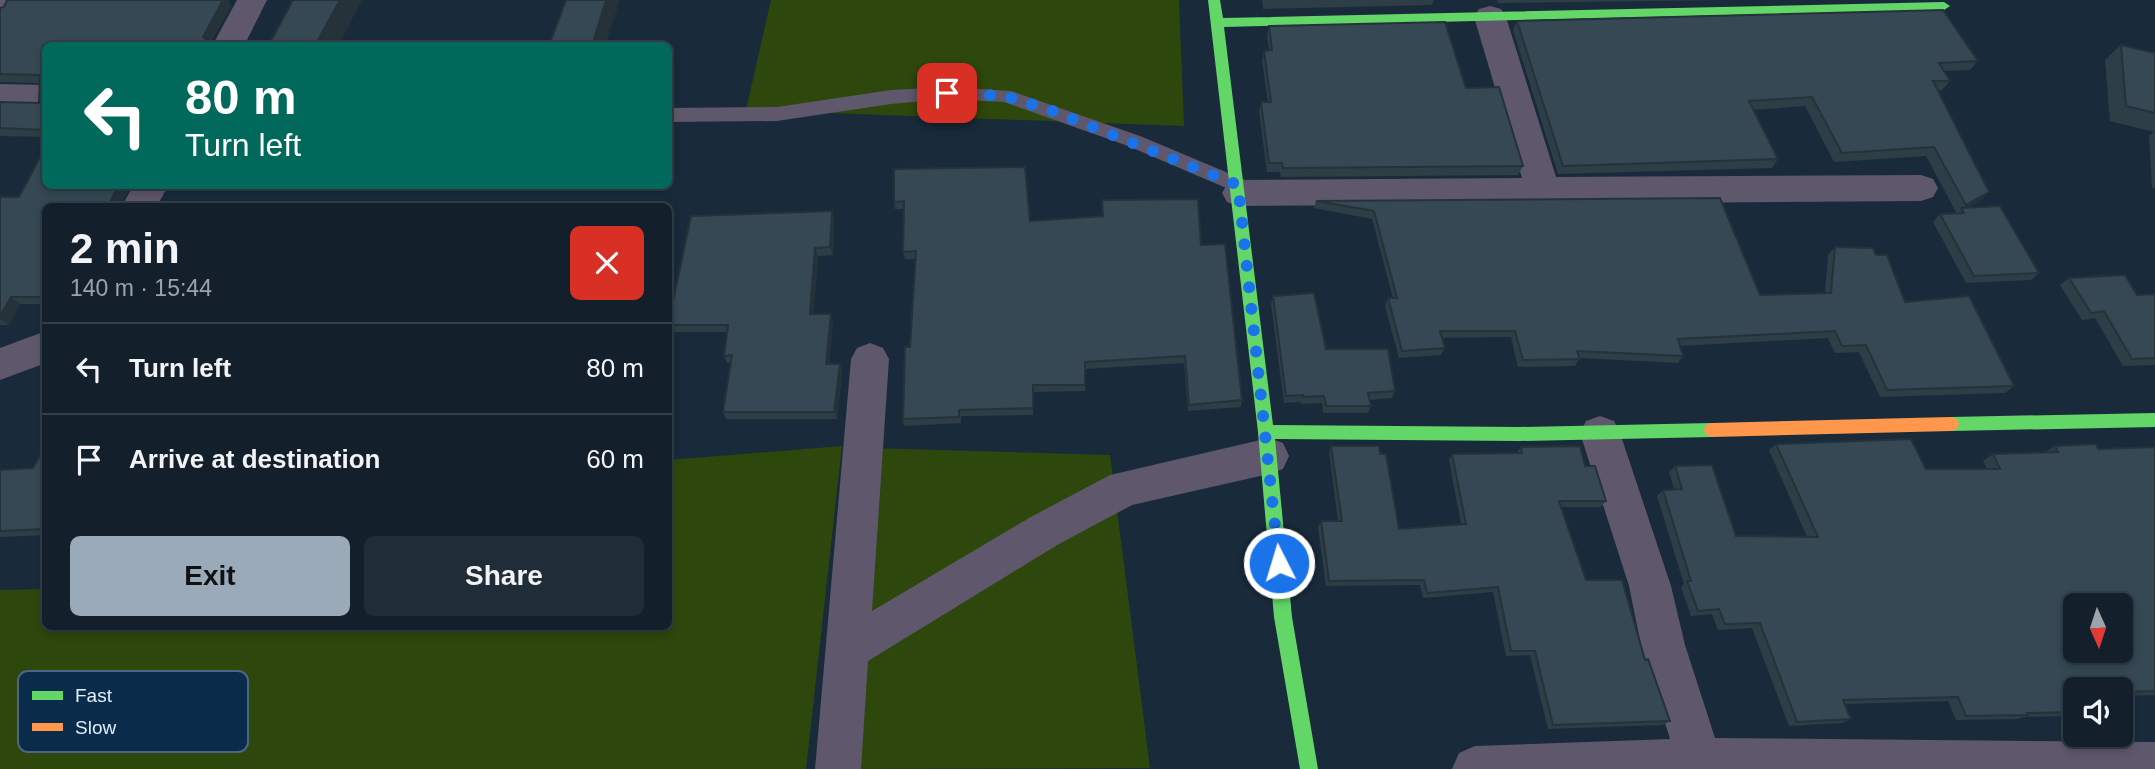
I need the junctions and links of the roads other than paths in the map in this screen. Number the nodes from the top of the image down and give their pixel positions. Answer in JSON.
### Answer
{"nodes":[{"id":1,"x":3,"y":0,"type":"edge"},
{"id":2,"x":252,"y":0,"type":"edge"},
{"id":3,"x":1214,"y":0,"type":"edge"},
{"id":4,"x":0,"y":5,"type":"edge"},
{"id":5,"x":1944,"y":6,"type":"dead end"},
{"id":6,"x":1525,"y":8,"type":"edge"},
{"id":7,"x":1490,"y":17,"type":"junction"},
{"id":8,"x":1217,"y":23,"type":"junction"},
{"id":9,"x":230,"y":42,"type":"edge"},
{"id":10,"x":0,"y":96,"type":"edge"},
{"id":11,"x":42,"y":97,"type":"edge"},
{"id":12,"x":672,"y":115,"type":"edge"},
{"id":13,"x":1921,"y":188,"type":"dead end"},
{"id":14,"x":1238,"y":189,"type":"junction"},
{"id":15,"x":1543,"y":191,"type":"junction"},
{"id":16,"x":42,"y":348,"type":"edge"},
{"id":17,"x":870,"y":359,"type":"dead end"},
{"id":18,"x":0,"y":364,"type":"edge"},
{"id":19,"x":2155,"y":420,"type":"edge"},
{"id":20,"x":1600,"y":433,"type":"junction"},
{"id":21,"x":1268,"y":444,"type":"junction"},
{"id":22,"x":847,"y":650,"type":"junction"},
{"id":23,"x":1700,"y":761,"type":"junction"},
{"id":24,"x":2155,"y":765,"type":"edge"},
{"id":25,"x":1932,"y":766,"type":"edge"},
{"id":26,"x":838,"y":769,"type":"edge"},
{"id":27,"x":1309,"y":769,"type":"edge"},
{"id":28,"x":1475,"y":769,"type":"edge"}],
"edges":[{"from":1,"to":4,"type":"street"},
{"from":2,"to":9,"type":"street"},
{"from":3,"to":8,"type":"street"},
{"from":5,"to":6,"type":"street"},
{"from":6,"to":7,"type":"street"},
{"from":7,"to":8,"type":"street"},
{"from":7,"to":15,"type":"street"},
{"from":8,"to":14,"type":"street"},
{"from":10,"to":11,"type":"street"},
{"from":12,"to":14,"type":"lane"},
{"from":13,"to":15,"type":"street"},
{"from":14,"to":15,"type":"street"},
{"from":14,"to":21,"type":"street"},
{"from":16,"to":18,"type":"street"},
{"from":17,"to":22,"type":"street"},
{"from":19,"to":20,"type":"street"},
{"from":20,"to":21,"type":"street"},
{"from":20,"to":23,"type":"street"},
{"from":21,"to":22,"type":"street"},
{"from":21,"to":27,"type":"street"},
{"from":22,"to":26,"type":"street"},
{"from":23,"to":25,"type":"street"},
{"from":23,"to":28,"type":"street"},
{"from":24,"to":25,"type":"street"}]}
